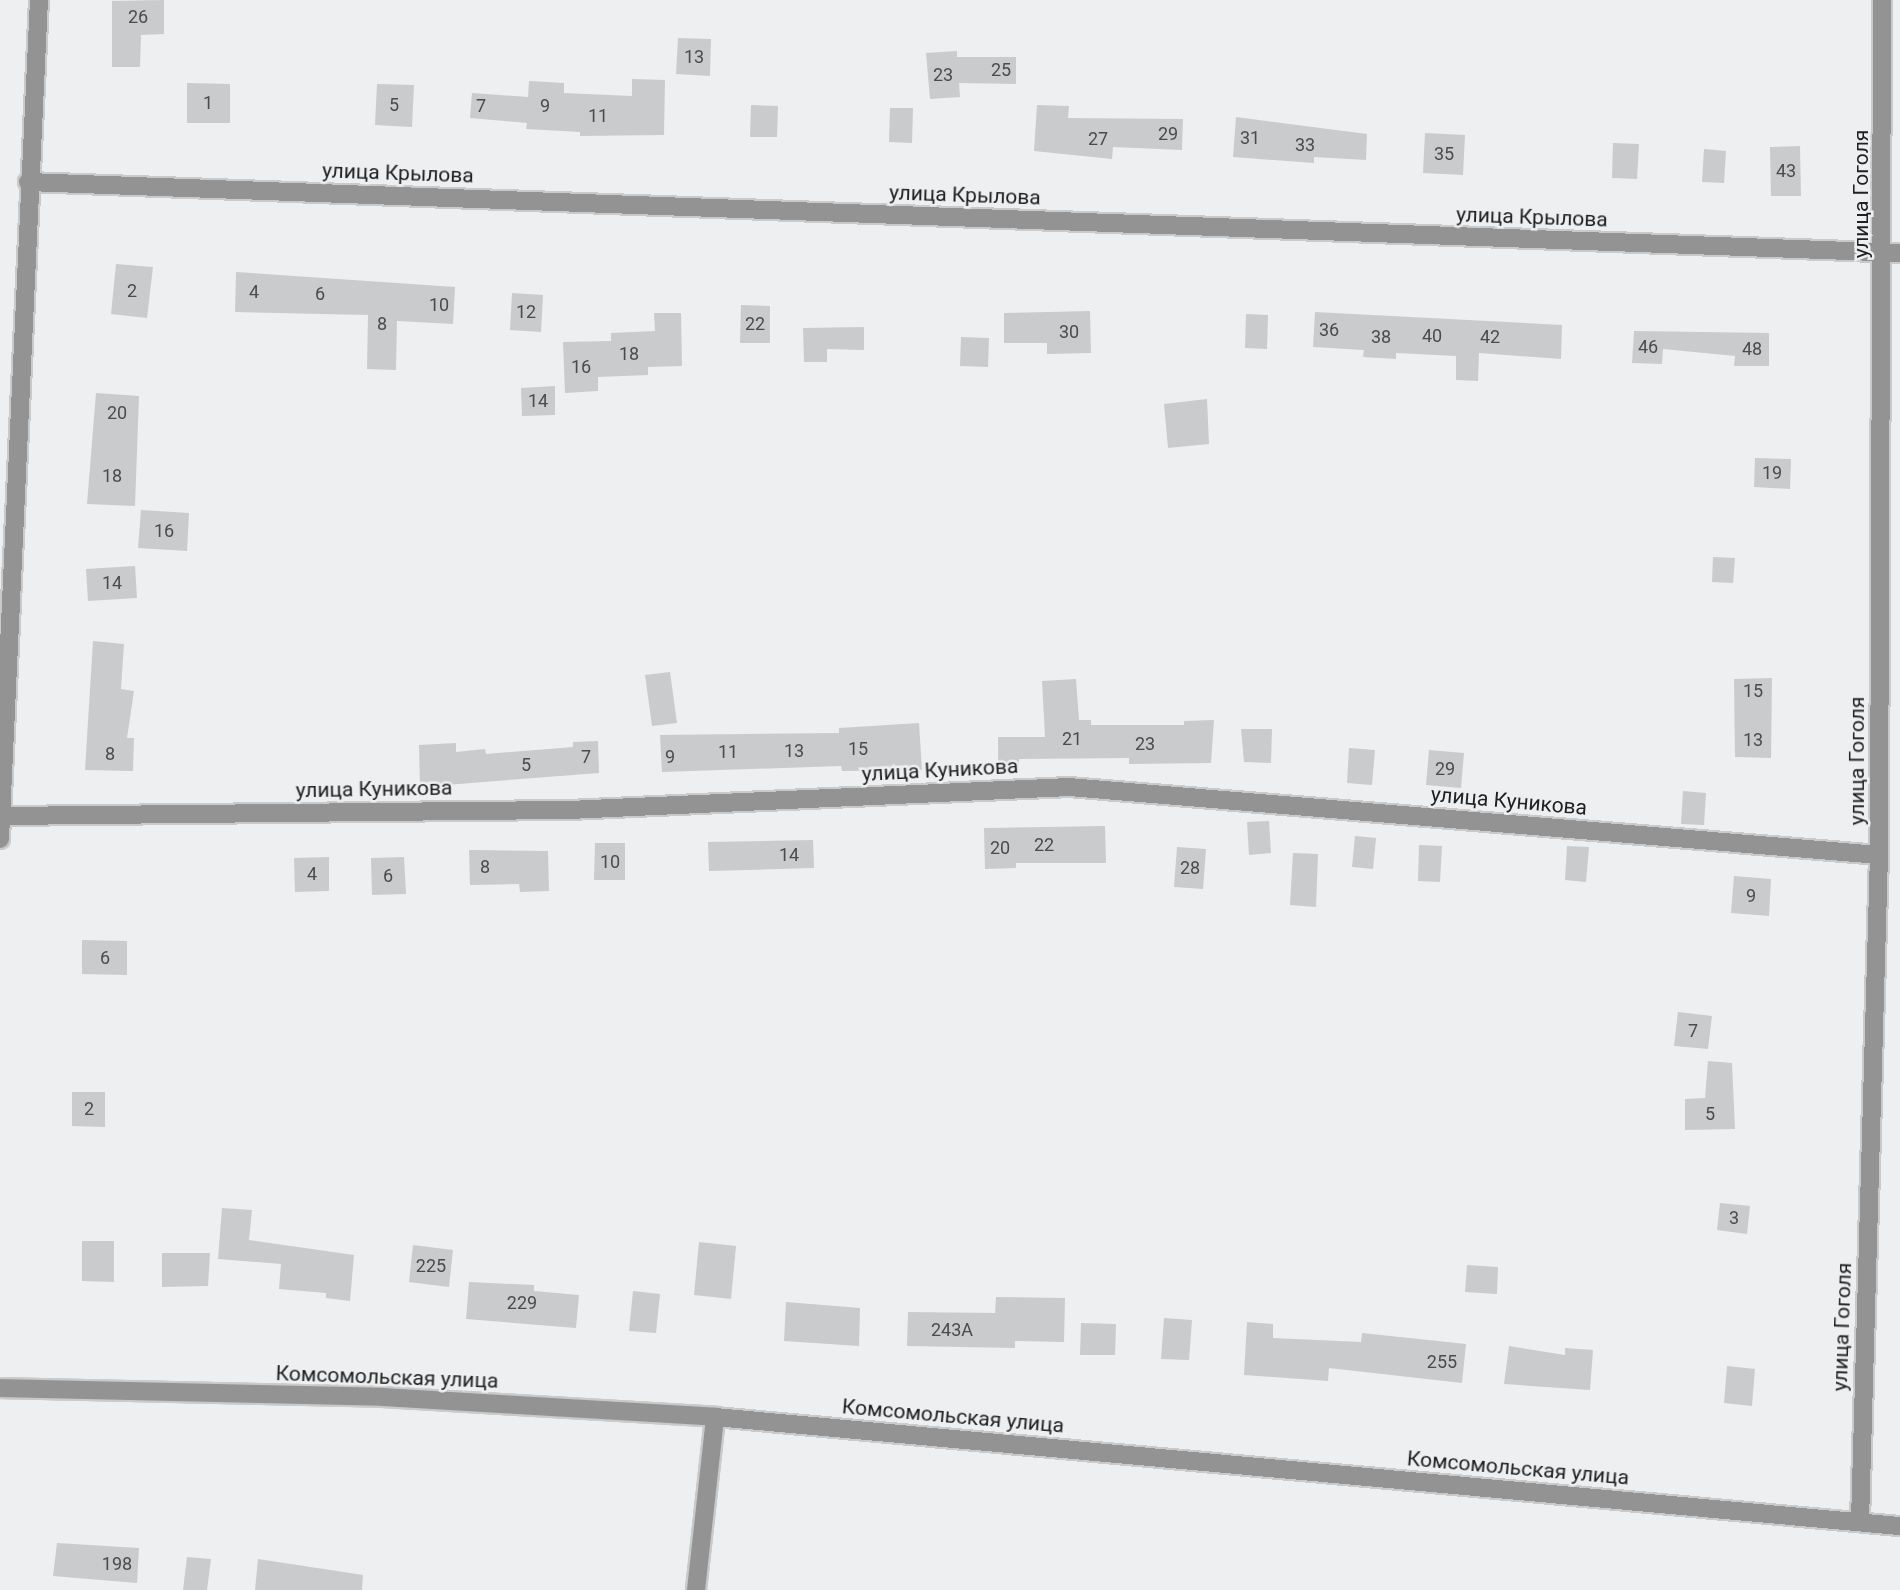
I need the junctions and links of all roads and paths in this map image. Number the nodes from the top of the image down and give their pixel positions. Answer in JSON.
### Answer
{"nodes":[{"id":1,"x":39,"y":0,"type":"edge"},
{"id":2,"x":1882,"y":0,"type":"edge"},
{"id":3,"x":28,"y":182,"type":"junction"},
{"id":4,"x":1892,"y":253,"type":"edge"},
{"id":5,"x":1,"y":816,"type":"edge"},
{"id":6,"x":0,"y":839,"type":"edge"},
{"id":7,"x":1879,"y":855,"type":"junction"},
{"id":8,"x":0,"y":1388,"type":"edge"},
{"id":9,"x":715,"y":1417,"type":"junction"},
{"id":10,"x":1860,"y":1522,"type":"junction"},
{"id":11,"x":1900,"y":1526,"type":"edge"},
{"id":12,"x":696,"y":1590,"type":"edge"}],
"edges":[{"from":1,"to":3,"type":"street"},
{"from":2,"to":4,"type":"street","name":"улица Гоголя"},
{"from":3,"to":4,"type":"street","name":"улица Крылова"},
{"from":3,"to":5,"type":"street"},
{"from":4,"to":7,"type":"street","name":"улица Гоголя"},
{"from":5,"to":6,"type":"street"},
{"from":5,"to":7,"type":"street","name":"улица Куникова"},
{"from":7,"to":10,"type":"street","name":"улица Гоголя"},
{"from":8,"to":9,"type":"street","name":"Комсомольская улица"},
{"from":9,"to":10,"type":"street","name":"Комсомольская улица"},
{"from":9,"to":12,"type":"street"},
{"from":10,"to":11,"type":"street","name":"Комсомольская улица"}]}
